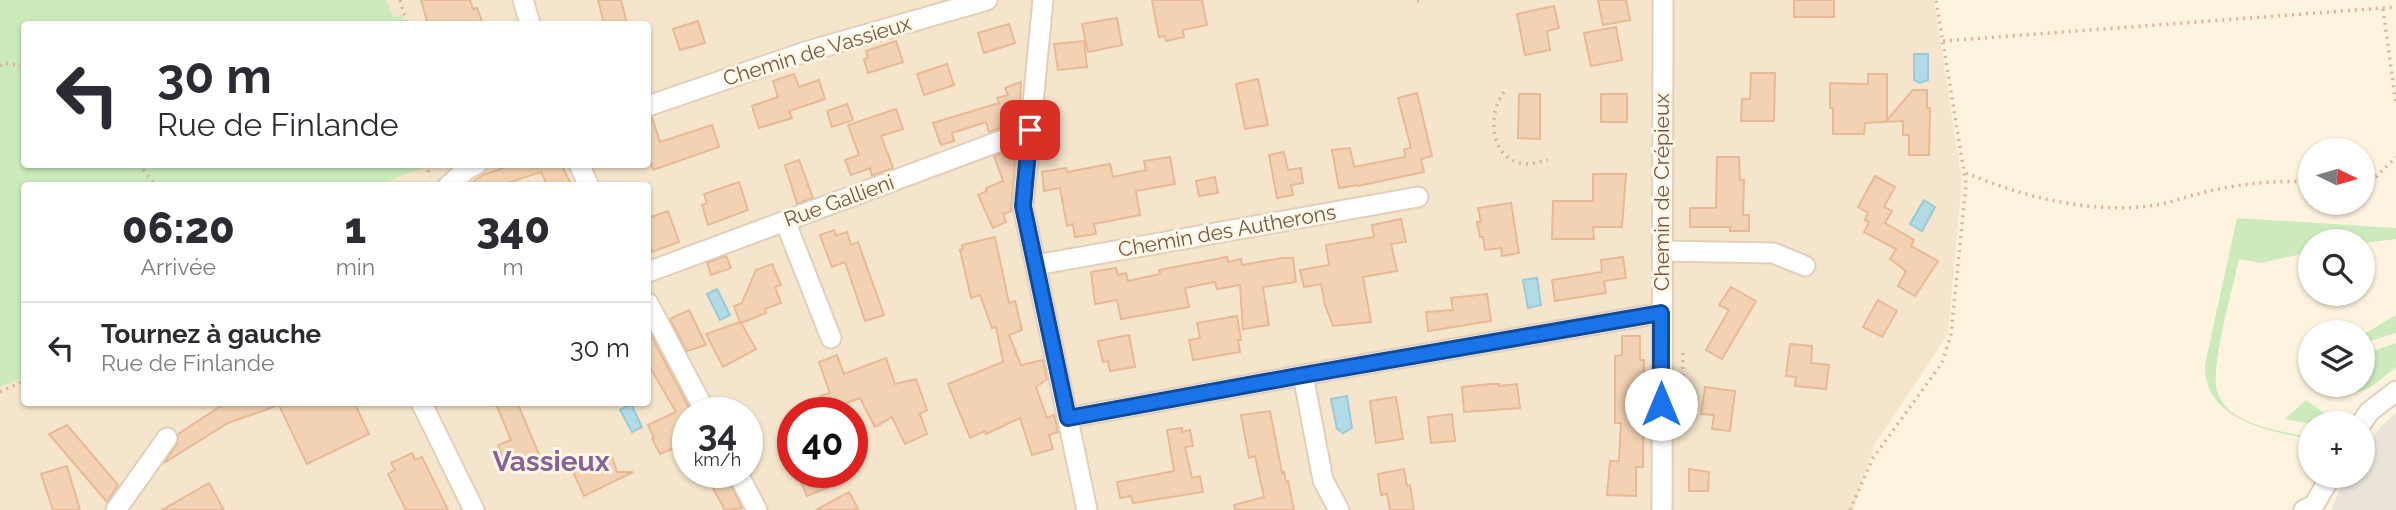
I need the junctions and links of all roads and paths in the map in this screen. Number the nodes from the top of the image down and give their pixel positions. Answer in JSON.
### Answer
{"nodes":[{"id":1,"x":400,"y":0,"type":"edge"},
{"id":2,"x":523,"y":0,"type":"edge"},
{"id":3,"x":987,"y":0,"type":"edge"},
{"id":4,"x":1043,"y":0,"type":"edge"},
{"id":5,"x":1663,"y":0,"type":"edge"},
{"id":6,"x":1937,"y":0,"type":"edge"},
{"id":7,"x":2396,"y":7,"type":"edge"},
{"id":8,"x":2383,"y":9,"type":"junction"},
{"id":9,"x":406,"y":21,"type":"edge"},
{"id":10,"x":529,"y":21,"type":"edge"},
{"id":11,"x":1943,"y":41,"type":"junction"},
{"id":12,"x":0,"y":66,"type":"edge"},
{"id":13,"x":21,"y":66,"type":"edge"},
{"id":14,"x":1504,"y":92,"type":"dead end"},
{"id":15,"x":2396,"y":104,"type":"edge"},
{"id":16,"x":651,"y":105,"type":"edge"},
{"id":17,"x":1030,"y":130,"type":"junction"},
{"id":18,"x":2396,"y":157,"type":"edge"},
{"id":19,"x":1548,"y":160,"type":"dead end"},
{"id":20,"x":142,"y":168,"type":"edge"},
{"id":21,"x":425,"y":168,"type":"edge"},
{"id":22,"x":469,"y":168,"type":"edge"},
{"id":23,"x":1965,"y":173,"type":"junction"},
{"id":24,"x":2375,"y":177,"type":"edge"},
{"id":25,"x":153,"y":182,"type":"edge"},
{"id":26,"x":439,"y":182,"type":"edge"},
{"id":27,"x":444,"y":182,"type":"edge"},
{"id":28,"x":2298,"y":182,"type":"edge"},
{"id":29,"x":1418,"y":197,"type":"dead end"},
{"id":30,"x":785,"y":221,"type":"junction"},
{"id":31,"x":1662,"y":251,"type":"junction"},
{"id":32,"x":1036,"y":265,"type":"junction"},
{"id":33,"x":1805,"y":266,"type":"dead end"},
{"id":34,"x":651,"y":271,"type":"edge"},
{"id":35,"x":651,"y":309,"type":"edge"},
{"id":36,"x":1661,"y":313,"type":"junction"},
{"id":37,"x":831,"y":338,"type":"dead end"},
{"id":38,"x":1303,"y":375,"type":"junction"},
{"id":39,"x":21,"y":383,"type":"edge"},
{"id":40,"x":2396,"y":391,"type":"edge"},
{"id":41,"x":0,"y":392,"type":"edge"},
{"id":42,"x":698,"y":397,"type":"edge"},
{"id":43,"x":423,"y":406,"type":"edge"},
{"id":44,"x":2370,"y":411,"type":"edge"},
{"id":45,"x":1068,"y":418,"type":"junction"},
{"id":46,"x":167,"y":438,"type":"dead end"},
{"id":47,"x":745,"y":488,"type":"edge"},
{"id":48,"x":2324,"y":488,"type":"edge"},
{"id":49,"x":116,"y":510,"type":"edge"},
{"id":50,"x":474,"y":510,"type":"edge"},
{"id":51,"x":757,"y":510,"type":"edge"},
{"id":52,"x":1087,"y":510,"type":"edge"},
{"id":53,"x":1339,"y":510,"type":"edge"},
{"id":54,"x":1662,"y":510,"type":"edge"},
{"id":55,"x":1850,"y":510,"type":"edge"},
{"id":56,"x":2304,"y":510,"type":"edge"}],
"edges":[{"from":1,"to":9,"type":"path"},
{"from":2,"to":10,"type":"street"},
{"from":3,"to":16,"type":"street","name":"Chemin de Vassieux"},
{"from":4,"to":17,"type":"street"},
{"from":5,"to":31,"type":"street","name":"Chemin de Crépieux"},
{"from":6,"to":11,"type":"path"},
{"from":7,"to":8,"type":"path"},
{"from":8,"to":11,"type":"path"},
{"from":8,"to":15,"type":"path"},
{"from":11,"to":23,"type":"path"},
{"from":12,"to":13,"type":"path"},
{"from":14,"to":19,"type":"path"},
{"from":17,"to":30,"type":"street","name":"Rue Gallieni"},
{"from":17,"to":32,"type":"street"},
{"from":18,"to":24,"type":"path"},
{"from":20,"to":25,"type":"path"},
{"from":21,"to":26,"type":"path"},
{"from":22,"to":27,"type":"street"},
{"from":23,"to":28,"type":"path"},
{"from":23,"to":55,"type":"path"},
{"from":29,"to":32,"type":"street","name":"Chemin des Autherons"},
{"from":30,"to":34,"type":"street","name":"Rue Gallieni"},
{"from":30,"to":37,"type":"street"},
{"from":31,"to":33,"type":"street"},
{"from":31,"to":36,"type":"street","name":"Chemin de Crépieux"},
{"from":32,"to":45,"type":"street"},
{"from":35,"to":42,"type":"street"},
{"from":36,"to":38,"type":"street"},
{"from":36,"to":54,"type":"street","name":"Chemin de Crépieux"},
{"from":38,"to":45,"type":"street"},
{"from":38,"to":53,"type":"street"},
{"from":39,"to":41,"type":"path"},
{"from":40,"to":44,"type":"street"},
{"from":43,"to":50,"type":"street"},
{"from":45,"to":52,"type":"street"},
{"from":46,"to":49,"type":"street"},
{"from":47,"to":51,"type":"street"},
{"from":48,"to":56,"type":"street"}]}
